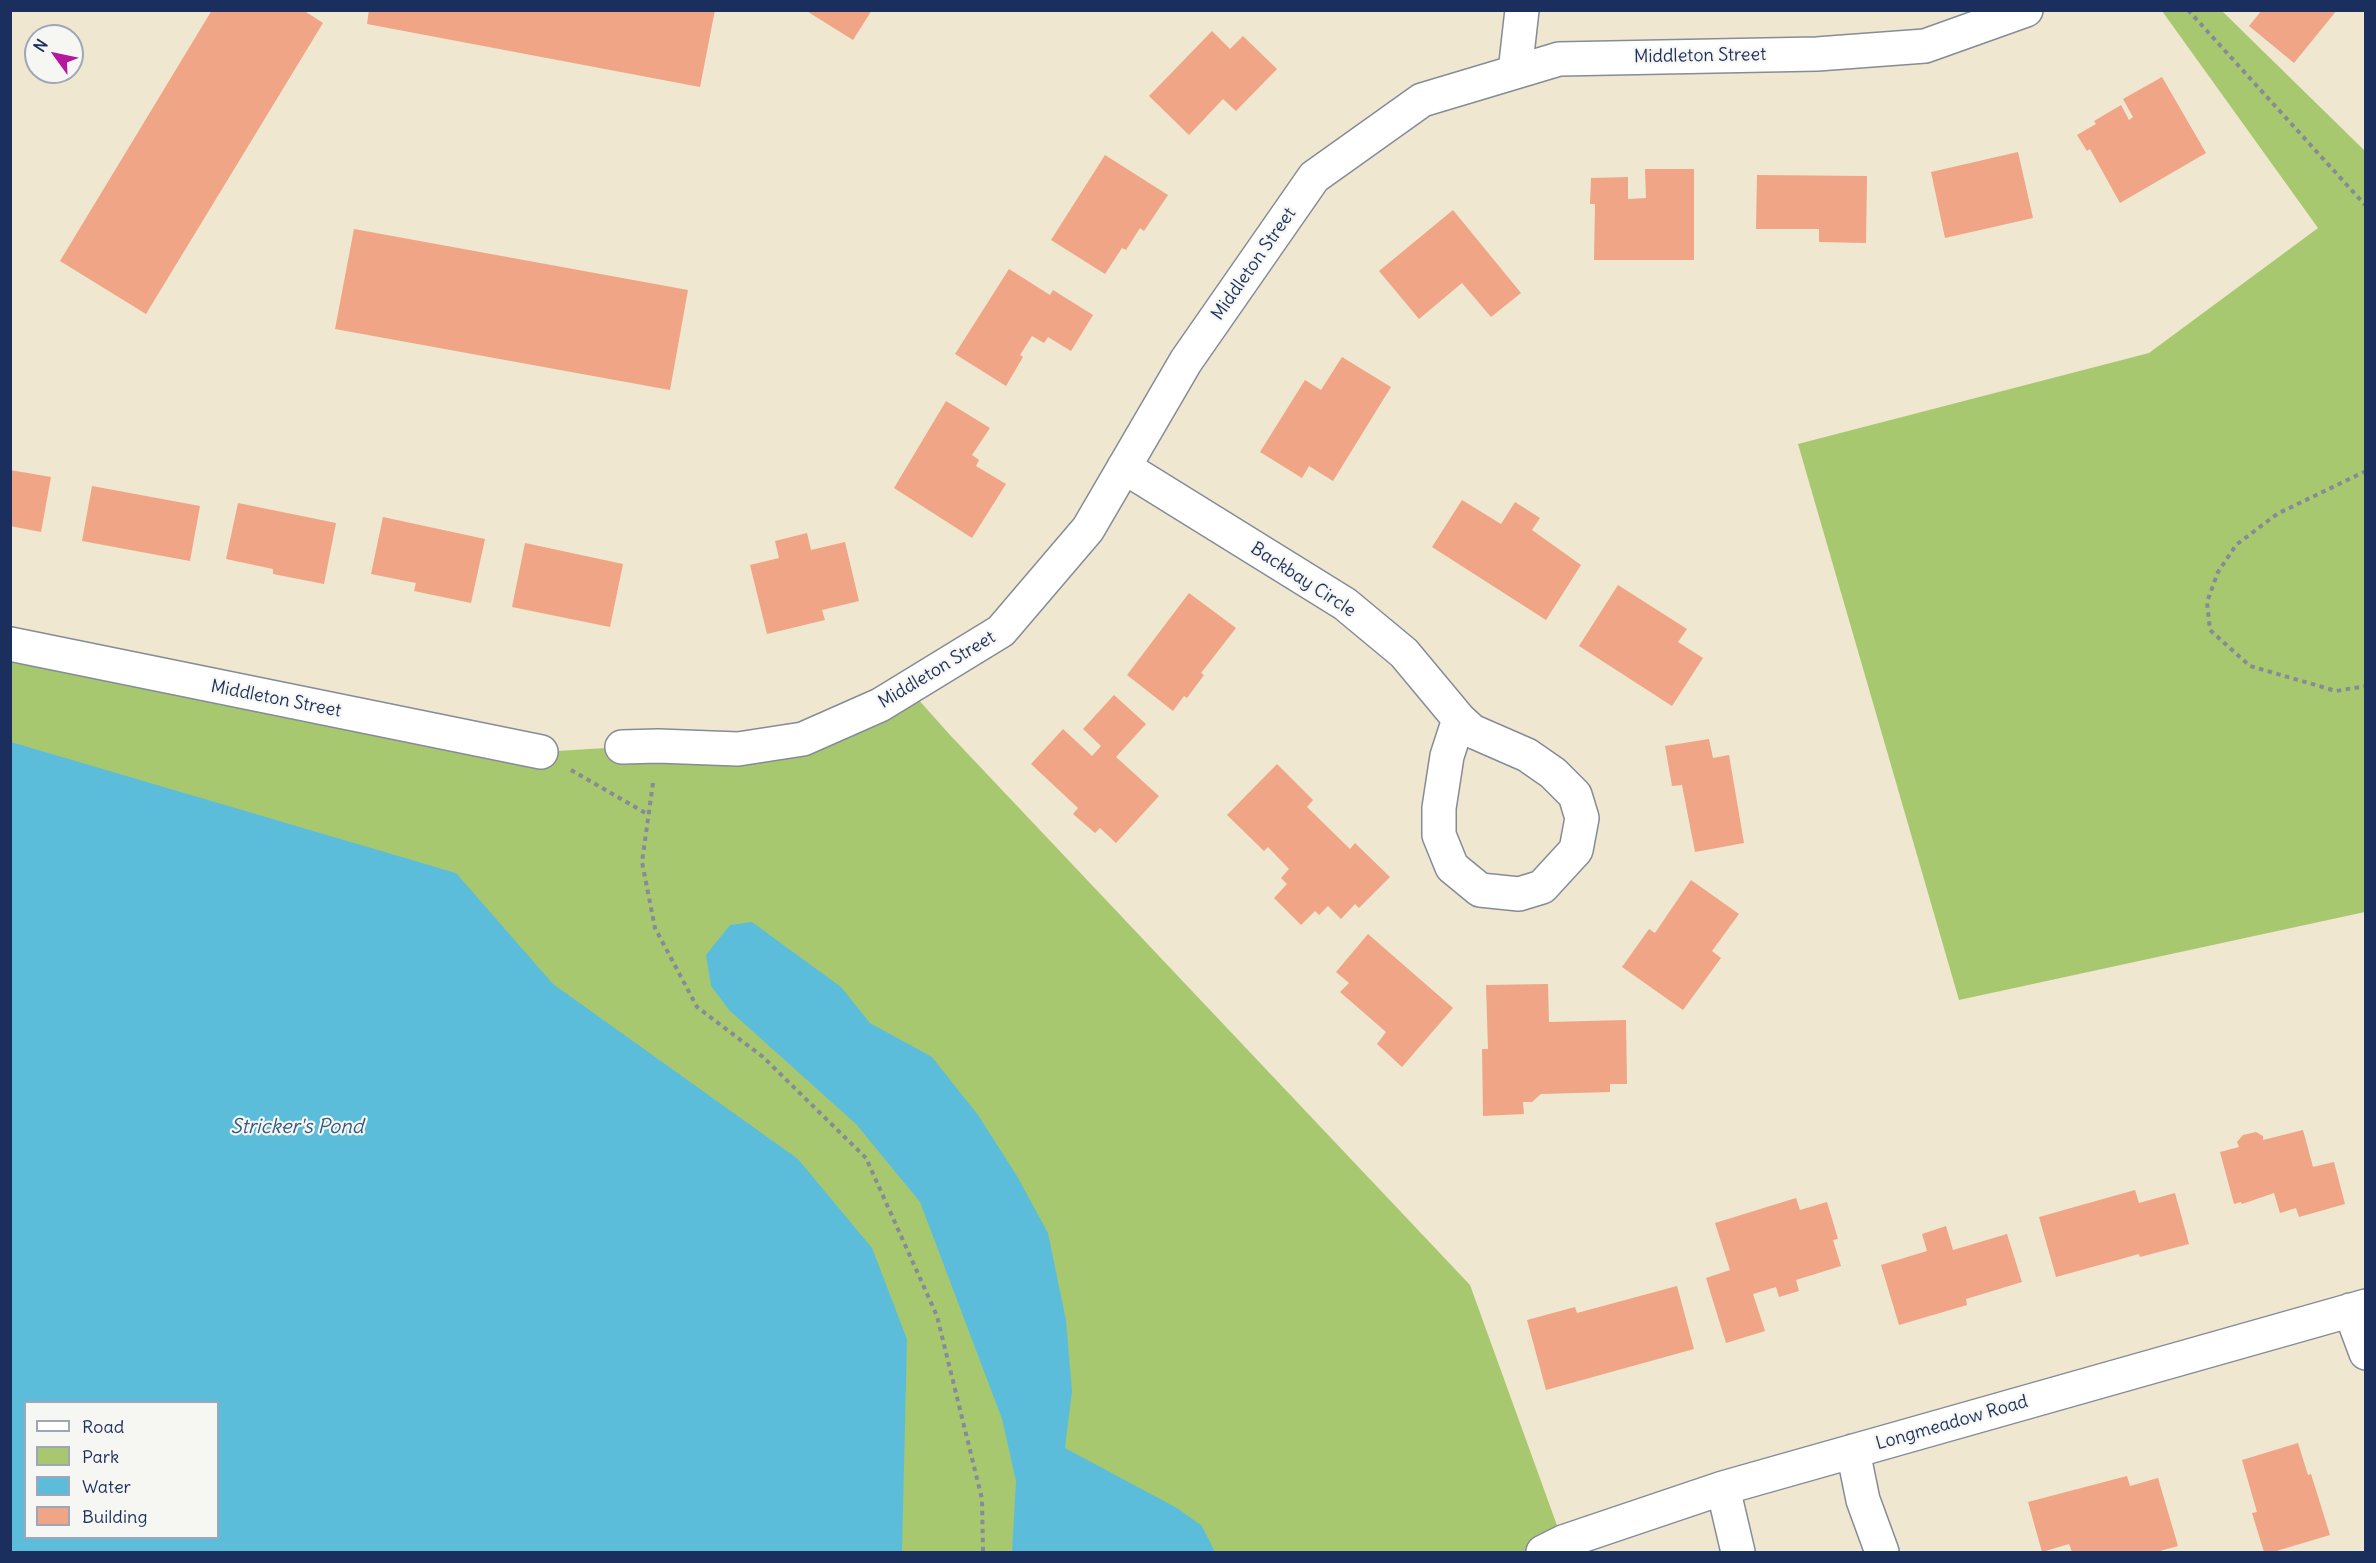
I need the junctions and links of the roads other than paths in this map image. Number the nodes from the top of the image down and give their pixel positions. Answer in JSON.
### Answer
{"nodes":[{"id":1,"x":1522,"y":10,"type":"edge"},
{"id":2,"x":2026,"y":10,"type":"edge"},
{"id":3,"x":1515,"y":72,"type":"junction"},
{"id":4,"x":1124,"y":467,"type":"junction"},
{"id":5,"x":10,"y":644,"type":"edge"},
{"id":6,"x":1459,"y":719,"type":"junction"},
{"id":7,"x":622,"y":747,"type":"dead end"},
{"id":8,"x":541,"y":752,"type":"road end"},
{"id":9,"x":2358,"y":1308,"type":"edge"},
{"id":10,"x":2366,"y":1353,"type":"edge"},
{"id":11,"x":1852,"y":1451,"type":"junction"},
{"id":12,"x":1723,"y":1488,"type":"junction"},
{"id":13,"x":1543,"y":1552,"type":"edge"},
{"id":14,"x":1738,"y":1552,"type":"edge"},
{"id":15,"x":1882,"y":1552,"type":"edge"}],
"edges":[{"from":1,"to":3,"type":"street"},
{"from":2,"to":3,"type":"street","name":"Middleton Street"},
{"from":3,"to":4,"type":"street","name":"Middleton Street"},
{"from":4,"to":6,"type":"street","name":"Backbay Circle"},
{"from":4,"to":7,"type":"street","name":"Middleton Street"},
{"from":5,"to":8,"type":"street","name":"Middleton Street"},
{"from":6,"to":6,"type":"street","name":"Backbay Circle"},
{"from":9,"to":10,"type":"street"},
{"from":9,"to":11,"type":"street","name":"Longmeadow Road"},
{"from":11,"to":12,"type":"street","name":"Longmeadow Road"},
{"from":11,"to":15,"type":"street"},
{"from":12,"to":13,"type":"street","name":"Longmeadow Road"},
{"from":12,"to":14,"type":"street"}]}
